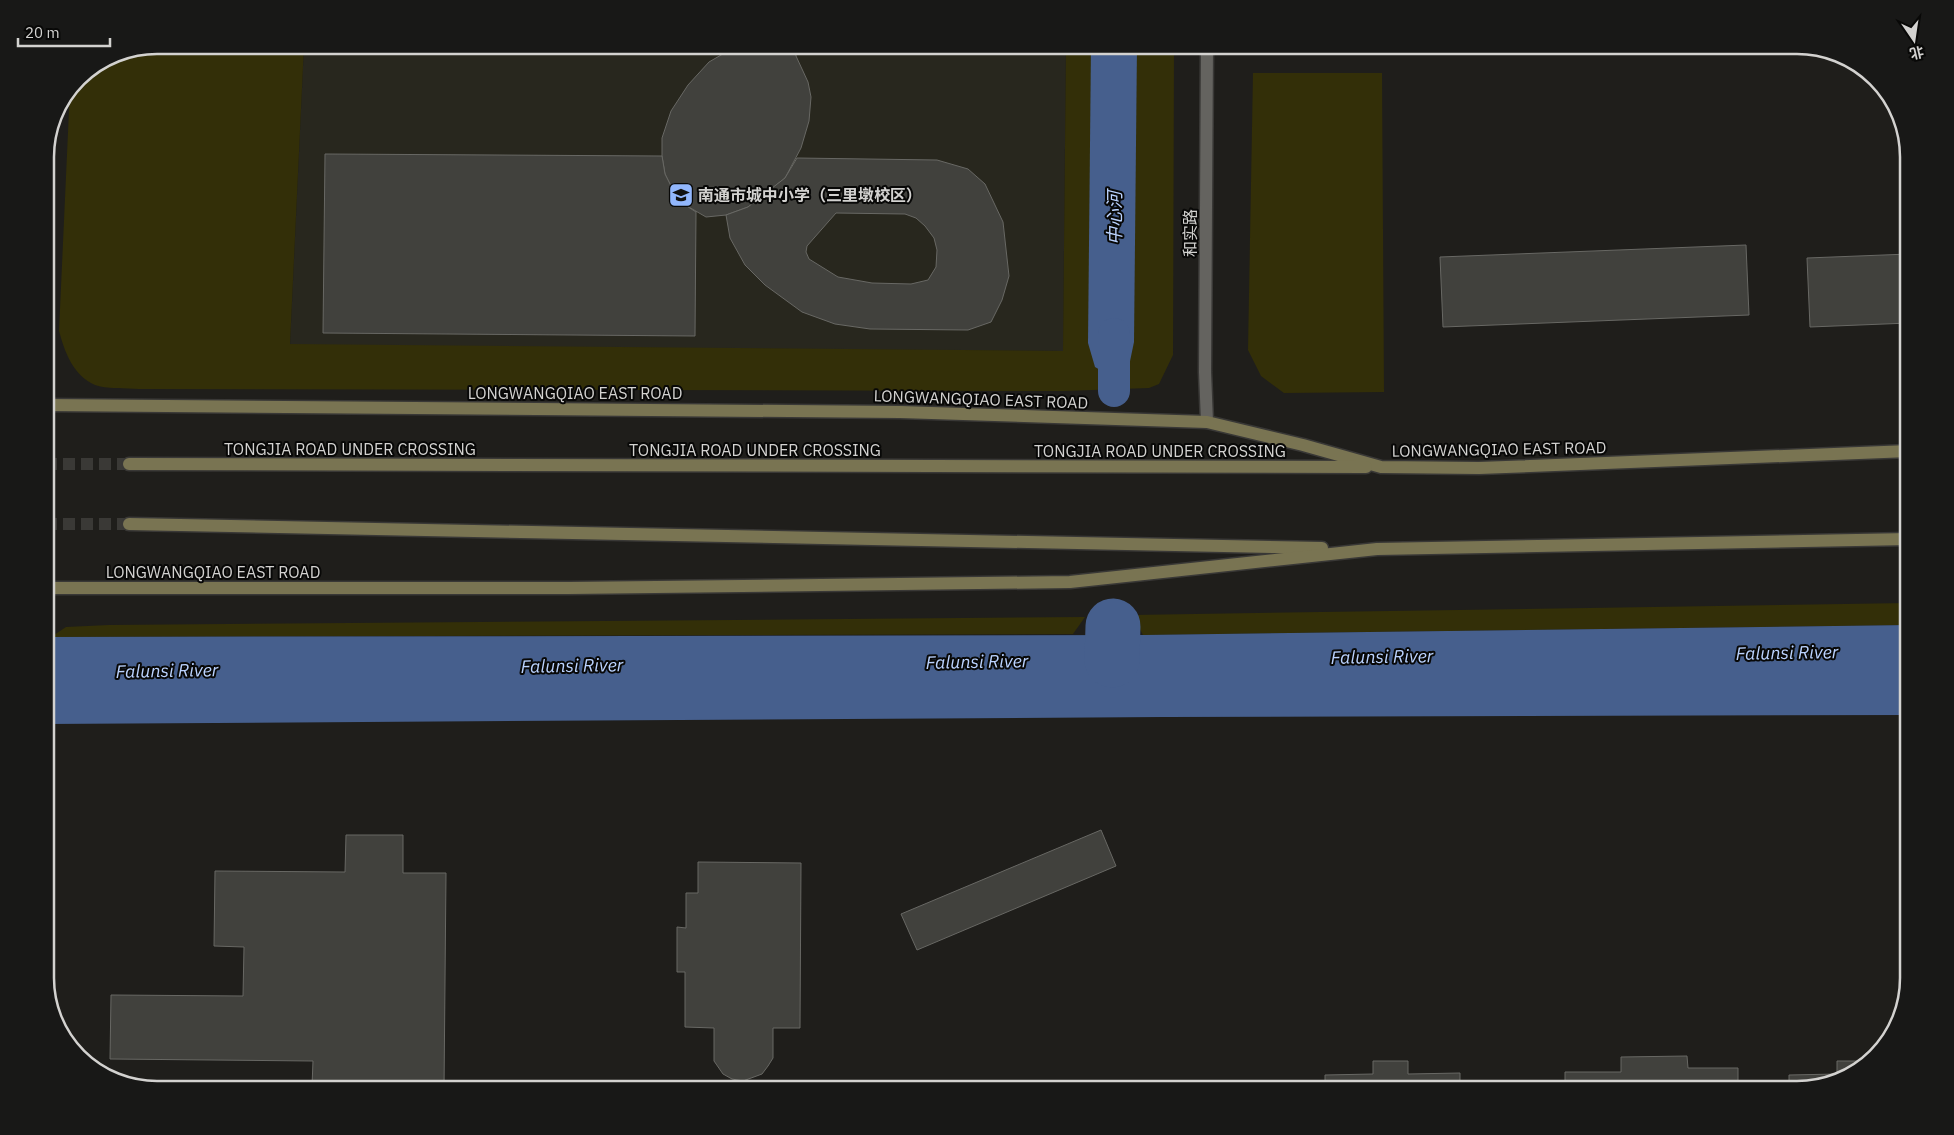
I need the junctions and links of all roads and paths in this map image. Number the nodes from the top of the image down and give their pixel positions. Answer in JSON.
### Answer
{"nodes":[{"id":1,"x":1207,"y":54,"type":"edge"},
{"id":2,"x":54,"y":405,"type":"edge"},
{"id":3,"x":1207,"y":422,"type":"junction"},
{"id":4,"x":1900,"y":451,"type":"edge"},
{"id":5,"x":129,"y":464,"type":"tunnel mouth"},
{"id":6,"x":1381,"y":467,"type":"junction"},
{"id":7,"x":130,"y":524,"type":"tunnel mouth"},
{"id":8,"x":1900,"y":539,"type":"edge"},
{"id":9,"x":1377,"y":549,"type":"junction"},
{"id":10,"x":54,"y":588,"type":"edge"}],
"edges":[{"from":1,"to":3,"type":"street","name":"和实路"},
{"from":2,"to":3,"type":"main road","name":"LONGWANGQIAO EAST ROAD"},
{"from":3,"to":6,"type":"main road","name":"LONGWANGQIAO EAST ROAD"},
{"from":4,"to":6,"type":"main road","name":"LONGWANGQIAO EAST ROAD"},
{"from":5,"to":6,"type":"main road","name":"TONGJIA ROAD UNDER CROSSING"},
{"from":7,"to":9,"type":"main road"},
{"from":8,"to":9,"type":"main road","name":"LONGWANGQIAO EAST ROAD"},
{"from":9,"to":10,"type":"main road","name":"LONGWANGQIAO EAST ROAD"}]}
